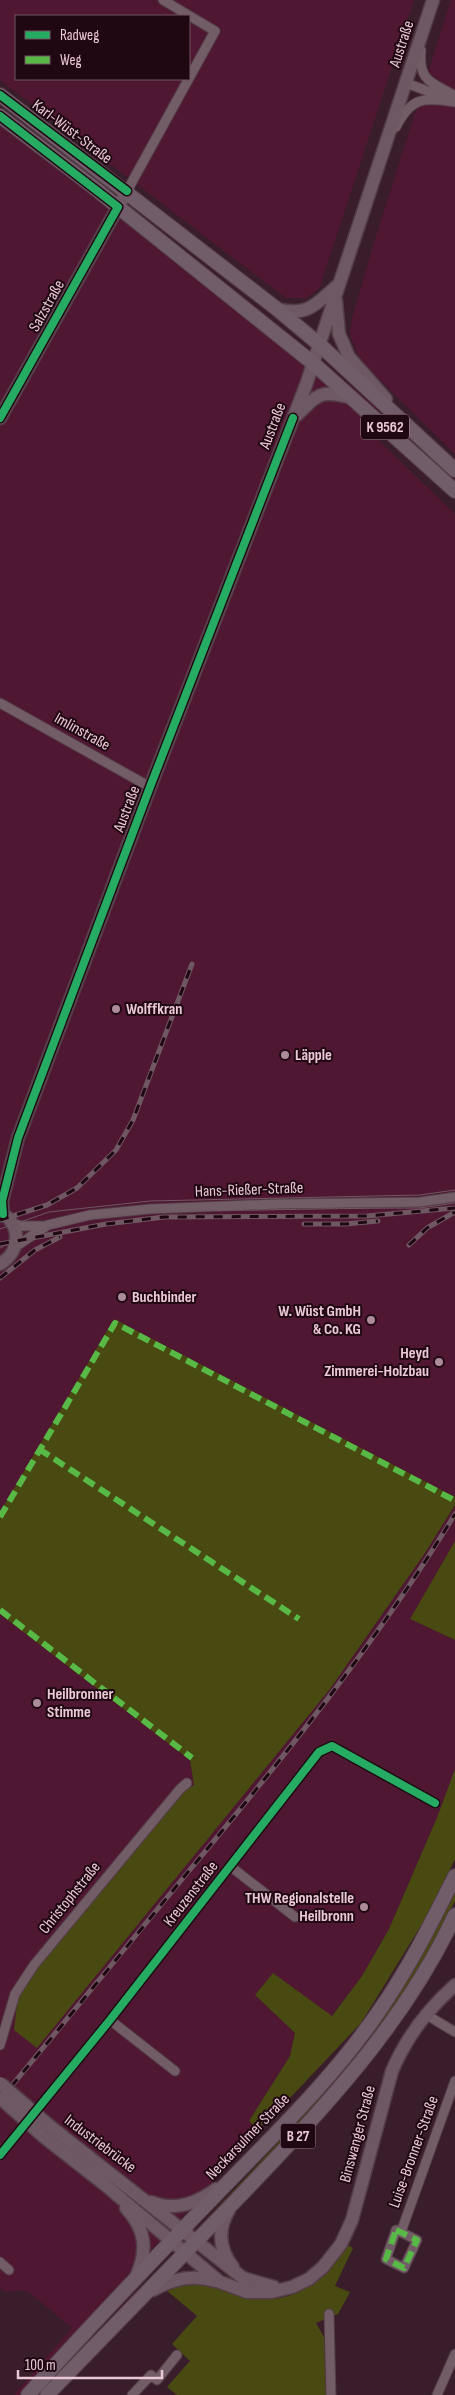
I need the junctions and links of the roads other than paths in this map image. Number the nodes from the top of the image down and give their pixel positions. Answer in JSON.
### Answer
{"nodes":[{"id":1,"x":163,"y":0,"type":"edge"},
{"id":2,"x":433,"y":0,"type":"edge"},
{"id":3,"x":189,"y":15,"type":"edge"},
{"id":4,"x":190,"y":16,"type":"edge"},
{"id":5,"x":422,"y":32,"type":"junction"},
{"id":6,"x":190,"y":77,"type":"edge"},
{"id":7,"x":188,"y":80,"type":"edge"},
{"id":8,"x":406,"y":83,"type":"junction"},
{"id":9,"x":0,"y":95,"type":"edge"},
{"id":10,"x":455,"y":96,"type":"edge"},
{"id":11,"x":455,"y":101,"type":"edge"},
{"id":12,"x":0,"y":116,"type":"edge"},
{"id":13,"x":385,"y":149,"type":"junction"},
{"id":14,"x":126,"y":191,"type":"junction"},
{"id":15,"x":118,"y":207,"type":"junction"},
{"id":16,"x":340,"y":283,"type":"junction"},
{"id":17,"x":335,"y":297,"type":"junction"},
{"id":18,"x":277,"y":309,"type":"junction"},
{"id":19,"x":320,"y":345,"type":"junction"},
{"id":20,"x":314,"y":364,"type":"junction"},
{"id":21,"x":354,"y":399,"type":"junction"},
{"id":22,"x":0,"y":418,"type":"edge"},
{"id":23,"x":293,"y":418,"type":"junction"},
{"id":24,"x":414,"y":431,"type":"junction"},
{"id":25,"x":455,"y":470,"type":"edge"},
{"id":26,"x":455,"y":491,"type":"edge"},
{"id":27,"x":0,"y":703,"type":"edge"},
{"id":28,"x":150,"y":787,"type":"junction"},
{"id":29,"x":18,"y":1138,"type":"junction"},
{"id":30,"x":0,"y":1174,"type":"edge"},
{"id":31,"x":455,"y":1196,"type":"edge"},
{"id":32,"x":5,"y":1216,"type":"edge"},
{"id":33,"x":46,"y":1226,"type":"junction"},
{"id":34,"x":15,"y":1246,"type":"junction"},
{"id":35,"x":0,"y":1264,"type":"edge"},
{"id":36,"x":187,"y":1783,"type":"dead end"},
{"id":37,"x":435,"y":1803,"type":"dead end"},
{"id":38,"x":230,"y":1866,"type":"junction"},
{"id":39,"x":455,"y":1876,"type":"edge"},
{"id":40,"x":455,"y":1915,"type":"edge"},
{"id":41,"x":295,"y":1917,"type":"dead end"},
{"id":42,"x":455,"y":1985,"type":"edge"},
{"id":43,"x":425,"y":2014,"type":"junction"},
{"id":44,"x":110,"y":2020,"type":"junction"},
{"id":45,"x":455,"y":2032,"type":"edge"},
{"id":46,"x":0,"y":2041,"type":"edge"},
{"id":47,"x":175,"y":2071,"type":"dead end"},
{"id":48,"x":455,"y":2082,"type":"edge"},
{"id":49,"x":0,"y":2083,"type":"edge"},
{"id":50,"x":0,"y":2098,"type":"edge"},
{"id":51,"x":47,"y":2132,"type":"junction"},
{"id":52,"x":0,"y":2155,"type":"edge"},
{"id":53,"x":238,"y":2172,"type":"junction"},
{"id":54,"x":104,"y":2184,"type":"junction"},
{"id":55,"x":145,"y":2199,"type":"junction"},
{"id":56,"x":233,"y":2203,"type":"junction"},
{"id":57,"x":183,"y":2229,"type":"junction"},
{"id":58,"x":401,"y":2232,"type":"dead end"},
{"id":59,"x":172,"y":2241,"type":"junction"},
{"id":60,"x":197,"y":2242,"type":"junction"},
{"id":61,"x":185,"y":2254,"type":"junction"},
{"id":62,"x":0,"y":2262,"type":"edge"},
{"id":63,"x":9,"y":2270,"type":"dead end"},
{"id":64,"x":243,"y":2278,"type":"junction"},
{"id":65,"x":135,"y":2279,"type":"junction"},
{"id":66,"x":220,"y":2282,"type":"junction"},
{"id":67,"x":292,"y":2287,"type":"junction"},
{"id":68,"x":149,"y":2292,"type":"junction"},
{"id":69,"x":329,"y":2314,"type":"dead end"},
{"id":70,"x":455,"y":2354,"type":"edge"},
{"id":71,"x":177,"y":2355,"type":"dead end"},
{"id":72,"x":28,"y":2395,"type":"edge"},
{"id":73,"x":47,"y":2395,"type":"edge"},
{"id":74,"x":132,"y":2395,"type":"edge"},
{"id":75,"x":331,"y":2395,"type":"edge"},
{"id":76,"x":437,"y":2395,"type":"edge"}],
"edges":[{"from":1,"to":3,"type":"street","name":"Salzstraße"},
{"from":2,"to":5,"type":"main road","name":"Austraße"},
{"from":4,"to":6,"type":"street","name":"Salzstraße"},
{"from":5,"to":8,"type":"main road","name":"Austraße"},
{"from":5,"to":10,"type":"street"},
{"from":7,"to":14,"type":"street","name":"Salzstraße"},
{"from":8,"to":11,"type":"street"},
{"from":8,"to":13,"type":"main road","name":"Austraße"},
{"from":9,"to":14,"type":"main road","name":"Karl-Wüst-Straße","number":"K 9562"},
{"from":11,"to":13,"type":"street"},
{"from":12,"to":15,"type":"main road","name":"Karl-Wüst-Straße","number":"K 9562"},
{"from":13,"to":16,"type":"main road","name":"Austraße"},
{"from":14,"to":15,"type":"main road","name":"Salzstraße"},
{"from":14,"to":18,"type":"main road","name":"Karl-Wüst-Straße","number":"K 9562"},
{"from":15,"to":20,"type":"main road","name":"Karl-Wüst-Straße","number":"K 9562"},
{"from":15,"to":22,"type":"main road","name":"Salzstraße"},
{"from":16,"to":17,"type":"main road","name":"Austraße"},
{"from":16,"to":18,"type":"main road"},
{"from":17,"to":19,"type":"main road","name":"Austraße"},
{"from":17,"to":24,"type":"main road"},
{"from":18,"to":19,"type":"main road","name":"Karl-Wüst-Straße","number":"K 9562"},
{"from":19,"to":20,"type":"main road","name":"Austraße"},
{"from":19,"to":24,"type":"main road","name":"Karl-Wüst-Straße","number":"K 9562"},
{"from":20,"to":21,"type":"main road","name":"Karl-Wüst-Straße","number":"K 9562"},
{"from":20,"to":23,"type":"main road","name":"Austraße"},
{"from":21,"to":23,"type":"main road"},
{"from":21,"to":26,"type":"main road","name":"Karl-Wüst-Straße","number":"K 9562"},
{"from":23,"to":28,"type":"main road","name":"Austraße"},
{"from":24,"to":25,"type":"main road","name":"Karl-Wüst-Straße","number":"K 9562"},
{"from":27,"to":28,"type":"street","name":"Imlinstraße"},
{"from":28,"to":29,"type":"main road","name":"Austraße"},
{"from":29,"to":30,"type":"main road","name":"Austraße"},
{"from":29,"to":32,"type":"main road","name":"Austraße"},
{"from":31,"to":33,"type":"street","name":"Hans-Rießer-Straße"},
{"from":32,"to":33,"type":"street","name":"Hans-Rießer-Straße"},
{"from":32,"to":34,"type":"main road","name":"Austraße"},
{"from":33,"to":34,"type":"street","name":"Hans-Rießer-Straße"},
{"from":34,"to":35,"type":"main road"},
{"from":36,"to":46,"type":"street","name":"Christophstraße"},
{"from":37,"to":38,"type":"street","name":"Kreuzenstraße"},
{"from":38,"to":41,"type":"street","name":"Kreuzenstraße"},
{"from":38,"to":44,"type":"street","name":"Kreuzenstraße"},
{"from":39,"to":53,"type":"main road","name":"Neckarsulmer Straße","number":"B 27"},
{"from":40,"to":56,"type":"main road","name":"Neckarsulmer Straße","number":"B 27"},
{"from":42,"to":43,"type":"main road","name":"Binswanger Straße"},
{"from":43,"to":45,"type":"street"},
{"from":43,"to":67,"type":"main road","name":"Binswanger Straße"},
{"from":44,"to":47,"type":"street"},
{"from":44,"to":52,"type":"street","name":"Kreuzenstraße"},
{"from":48,"to":58,"type":"street","name":"Luise-Bronner-Straße"},
{"from":49,"to":51,"type":"main road","name":"Industriebrücke","bridge":true},
{"from":50,"to":51,"type":"main road","name":"Industriebrücke","bridge":true},
{"from":51,"to":54,"type":"main road","name":"Industriebrücke"},
{"from":51,"to":55,"type":"main road","name":"Industriebrücke"},
{"from":53,"to":55,"type":"main road"},
{"from":53,"to":57,"type":"main road","name":"Neckarsulmer Straße","number":"B 27"},
{"from":54,"to":59,"type":"main road","name":"Industriebrücke"},
{"from":54,"to":65,"type":"main road"},
{"from":55,"to":57,"type":"main road","name":"Industriebrücke"},
{"from":56,"to":60,"type":"main road","name":"Neckarsulmer Straße","number":"B 27"},
{"from":56,"to":64,"type":"main road"},
{"from":57,"to":59,"type":"main road","name":"Neckarsulmer Straße","number":"B 27"},
{"from":57,"to":60,"type":"main road"},
{"from":59,"to":61,"type":"main road","name":"Binswanger Straße"},
{"from":59,"to":65,"type":"main road","name":"Neckarsulmer Straße","number":"B 27"},
{"from":60,"to":61,"type":"main road","name":"Neckarsulmer Straße","number":"B 27"},
{"from":60,"to":64,"type":"main road"},
{"from":61,"to":66,"type":"main road","name":"Binswanger Straße"},
{"from":61,"to":68,"type":"main road","name":"Neckarsulmer Straße","number":"B 27"},
{"from":62,"to":63,"type":"street"},
{"from":64,"to":67,"type":"main road"},
{"from":65,"to":72,"type":"main road","name":"Neckarsulmer Straße","number":"B 27"},
{"from":66,"to":67,"type":"main road","name":"Binswanger Straße"},
{"from":66,"to":68,"type":"main road"},
{"from":68,"to":73,"type":"main road","name":"Neckarsulmer Straße","number":"B 27"},
{"from":69,"to":75,"type":"street"},
{"from":70,"to":76,"type":"street"},
{"from":71,"to":74,"type":"street"}]}
